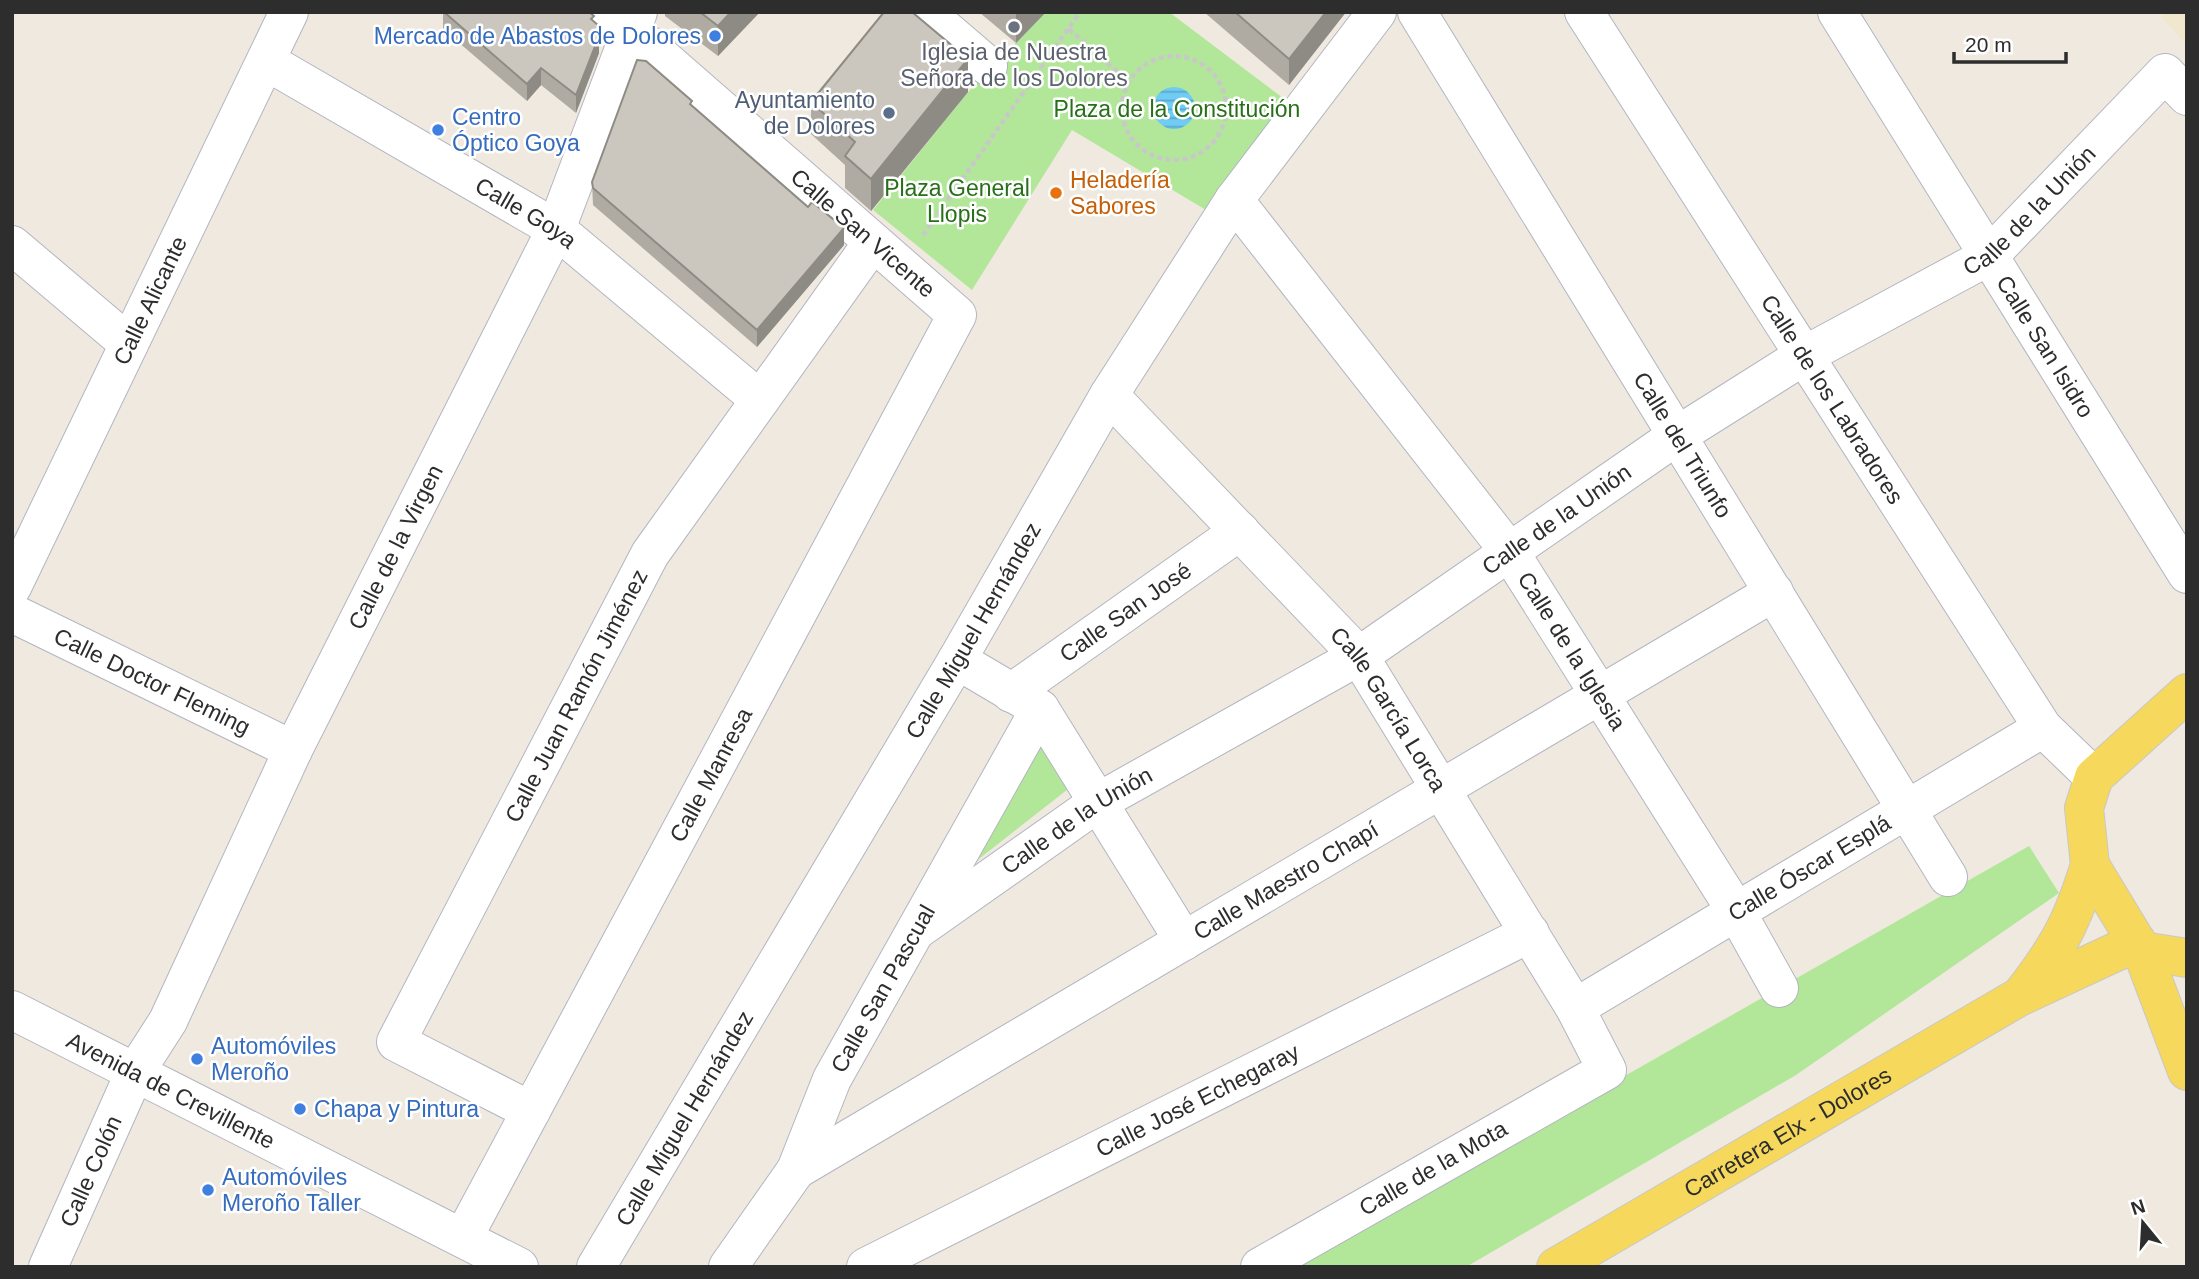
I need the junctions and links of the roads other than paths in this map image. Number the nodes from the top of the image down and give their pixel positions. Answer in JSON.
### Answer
{"nodes":[{"id":1,"x":289,"y":12,"type":"edge"},
{"id":2,"x":925,"y":12,"type":"edge"},
{"id":3,"x":1377,"y":12,"type":"edge"},
{"id":4,"x":1417,"y":12,"type":"edge"},
{"id":5,"x":1584,"y":12,"type":"edge"},
{"id":6,"x":1837,"y":12,"type":"edge"},
{"id":7,"x":627,"y":18,"type":"edge"},
{"id":8,"x":265,"y":61,"type":"junction"},
{"id":9,"x":988,"y":66,"type":"dead end"},
{"id":10,"x":2176,"y":85,"type":"edge"},
{"id":11,"x":1234,"y":200,"type":"junction"},
{"id":12,"x":556,"y":229,"type":"junction"},
{"id":13,"x":873,"y":242,"type":"junction"},
{"id":14,"x":12,"y":245,"type":"edge"},
{"id":15,"x":1989,"y":256,"type":"junction"},
{"id":16,"x":957,"y":315,"type":"joint"},
{"id":17,"x":129,"y":345,"type":"junction"},
{"id":18,"x":1805,"y":355,"type":"junction"},
{"id":19,"x":1109,"y":395,"type":"junction"},
{"id":20,"x":760,"y":400,"type":"junction"},
{"id":21,"x":1678,"y":435,"type":"junction"},
{"id":22,"x":1240,"y":531,"type":"junction"},
{"id":23,"x":1510,"y":551,"type":"junction"},
{"id":24,"x":2187,"y":574,"type":"edge"},
{"id":25,"x":12,"y":587,"type":"edge"},
{"id":26,"x":1774,"y":592,"type":"junction"},
{"id":27,"x":12,"y":612,"type":"edge"},
{"id":28,"x":1359,"y":656,"type":"junction"},
{"id":29,"x":957,"y":660,"type":"junction"},
{"id":30,"x":2187,"y":693,"type":"edge"},
{"id":31,"x":1600,"y":695,"type":"junction"},
{"id":32,"x":1026,"y":701,"type":"junction"},
{"id":33,"x":2043,"y":728,"type":"junction"},
{"id":34,"x":293,"y":750,"type":"junction"},
{"id":35,"x":2094,"y":777,"type":"junction"},
{"id":36,"x":1441,"y":789,"type":"junction"},
{"id":37,"x":1100,"y":801,"type":"junction"},
{"id":38,"x":1906,"y":810,"type":"junction"},
{"id":39,"x":2090,"y":865,"type":"junction"},
{"id":40,"x":1948,"y":877,"type":"dead end"},
{"id":41,"x":1736,"y":911,"type":"junction"},
{"id":42,"x":917,"y":930,"type":"junction"},
{"id":43,"x":1530,"y":933,"type":"junction"},
{"id":44,"x":1184,"y":941,"type":"junction"},
{"id":45,"x":2140,"y":946,"type":"junction"},
{"id":46,"x":2187,"y":958,"type":"edge"},
{"id":47,"x":1779,"y":988,"type":"dead end"},
{"id":48,"x":2020,"y":997,"type":"junction"},
{"id":49,"x":1575,"y":1008,"type":"junction"},
{"id":50,"x":12,"y":1010,"type":"edge"},
{"id":51,"x":1607,"y":1070,"type":"joint"},
{"id":52,"x":2187,"y":1071,"type":"edge"},
{"id":53,"x":135,"y":1074,"type":"junction"},
{"id":54,"x":531,"y":1111,"type":"junction"},
{"id":55,"x":796,"y":1170,"type":"junction"},
{"id":56,"x":464,"y":1236,"type":"junction"},
{"id":57,"x":48,"y":1267,"type":"edge"},
{"id":58,"x":519,"y":1267,"type":"edge"},
{"id":59,"x":596,"y":1267,"type":"edge"},
{"id":60,"x":728,"y":1267,"type":"edge"},
{"id":61,"x":866,"y":1267,"type":"edge"},
{"id":62,"x":1260,"y":1267,"type":"edge"},
{"id":63,"x":1556,"y":1267,"type":"edge"}],
"edges":[{"from":1,"to":8,"type":"street","name":"Calle Alicante"},
{"from":2,"to":9,"type":"street"},
{"from":3,"to":11,"type":"street","name":"Calle Miguel Hernández"},
{"from":4,"to":21,"type":"street","name":"Calle del Triunfo"},
{"from":5,"to":18,"type":"street","name":"Calle de los Labradores"},
{"from":6,"to":15,"type":"street","name":"Calle San Isidro"},
{"from":7,"to":12,"type":"street","name":"Calle de la Virgen"},
{"from":7,"to":13,"type":"street","name":"Calle San Vicente"},
{"from":8,"to":12,"type":"street","name":"Calle Goya"},
{"from":8,"to":17,"type":"street","name":"Calle Alicante"},
{"from":10,"to":15,"type":"street","name":"Calle de la Unión"},
{"from":11,"to":19,"type":"street","name":"Calle Miguel Hernández"},
{"from":11,"to":23,"type":"street","name":"Calle de la Iglesia"},
{"from":12,"to":20,"type":"street","name":"Calle Goya"},
{"from":12,"to":34,"type":"street","name":"Calle de la Virgen"},
{"from":13,"to":16,"type":"street","name":"Calle San Vicente"},
{"from":13,"to":20,"type":"street","name":"Calle Juan Ramón Jiménez"},
{"from":14,"to":17,"type":"street"},
{"from":15,"to":18,"type":"street","name":"Calle de la Unión"},
{"from":15,"to":24,"type":"street","name":"Calle San Isidro"},
{"from":16,"to":54,"type":"street","name":"Calle Manresa"},
{"from":17,"to":25,"type":"street","name":"Calle Alicante"},
{"from":18,"to":21,"type":"street","name":"Calle de la Unión"},
{"from":18,"to":33,"type":"street","name":"Calle de los Labradores"},
{"from":19,"to":22,"type":"street","name":"Calle García Lorca"},
{"from":19,"to":29,"type":"street","name":"Calle Miguel Hernández"},
{"from":20,"to":54,"type":"street","name":"Calle Juan Ramón Jiménez"},
{"from":21,"to":23,"type":"street","name":"Calle de la Unión"},
{"from":21,"to":26,"type":"street","name":"Calle del Triunfo"},
{"from":22,"to":28,"type":"street","name":"Calle García Lorca"},
{"from":22,"to":32,"type":"street","name":"Calle San José"},
{"from":23,"to":28,"type":"street","name":"Calle de la Unión"},
{"from":23,"to":31,"type":"street","name":"Calle de la Iglesia"},
{"from":26,"to":31,"type":"street","name":"Calle Maestro Chapí"},
{"from":26,"to":38,"type":"street","name":"Calle del Triunfo"},
{"from":27,"to":34,"type":"street","name":"Calle Doctor Fleming"},
{"from":28,"to":36,"type":"street","name":"Calle García Lorca"},
{"from":28,"to":37,"type":"street","name":"Calle de la Unión"},
{"from":29,"to":32,"type":"street"},
{"from":29,"to":59,"type":"street","name":"Calle Miguel Hernández"},
{"from":30,"to":35,"type":"main road"},
{"from":31,"to":36,"type":"street","name":"Calle Maestro Chapí"},
{"from":31,"to":41,"type":"street","name":"Calle de la Iglesia"},
{"from":32,"to":37,"type":"street"},
{"from":32,"to":42,"type":"street","name":"Calle San Pascual"},
{"from":33,"to":35,"type":"street","name":"Calle de los Labradores"},
{"from":33,"to":38,"type":"street","name":"Calle Óscar Esplá"},
{"from":34,"to":53,"type":"street","name":"Calle de la Virgen"},
{"from":35,"to":39,"type":"main road"},
{"from":36,"to":43,"type":"street","name":"Calle García Lorca"},
{"from":36,"to":44,"type":"street","name":"Calle Maestro Chapí"},
{"from":37,"to":42,"type":"street","name":"Calle de la Unión"},
{"from":37,"to":44,"type":"street"},
{"from":38,"to":40,"type":"street","name":"Calle del Triunfo"},
{"from":38,"to":41,"type":"street","name":"Calle Óscar Esplá"},
{"from":39,"to":45,"type":"main road"},
{"from":39,"to":48,"type":"main road"},
{"from":41,"to":47,"type":"street","name":"Calle de la Iglesia"},
{"from":41,"to":49,"type":"street","name":"Calle Óscar Esplá"},
{"from":42,"to":55,"type":"street","name":"Calle San Pascual"},
{"from":43,"to":49,"type":"street","name":"Calle García Lorca"},
{"from":43,"to":61,"type":"street","name":"Calle José Echegaray"},
{"from":44,"to":55,"type":"street","name":"Calle Maestro Chapí"},
{"from":45,"to":46,"type":"main road"},
{"from":45,"to":48,"type":"main road","name":"Carretera Elx - Dolores"},
{"from":45,"to":52,"type":"main road"},
{"from":48,"to":63,"type":"main road","name":"Carretera Elx - Dolores"},
{"from":49,"to":51,"type":"street","name":"Calle García Lorca"},
{"from":50,"to":53,"type":"street","name":"Avenida de Crevillente"},
{"from":51,"to":62,"type":"street","name":"Calle de la Mota"},
{"from":53,"to":56,"type":"street","name":"Avenida de Crevillente"},
{"from":53,"to":57,"type":"street","name":"Calle Colón"},
{"from":54,"to":56,"type":"street","name":"Calle Manresa"},
{"from":55,"to":60,"type":"street","name":"Calle San Pascual"},
{"from":56,"to":58,"type":"street","name":"Avenida de Crevillente"}]}
